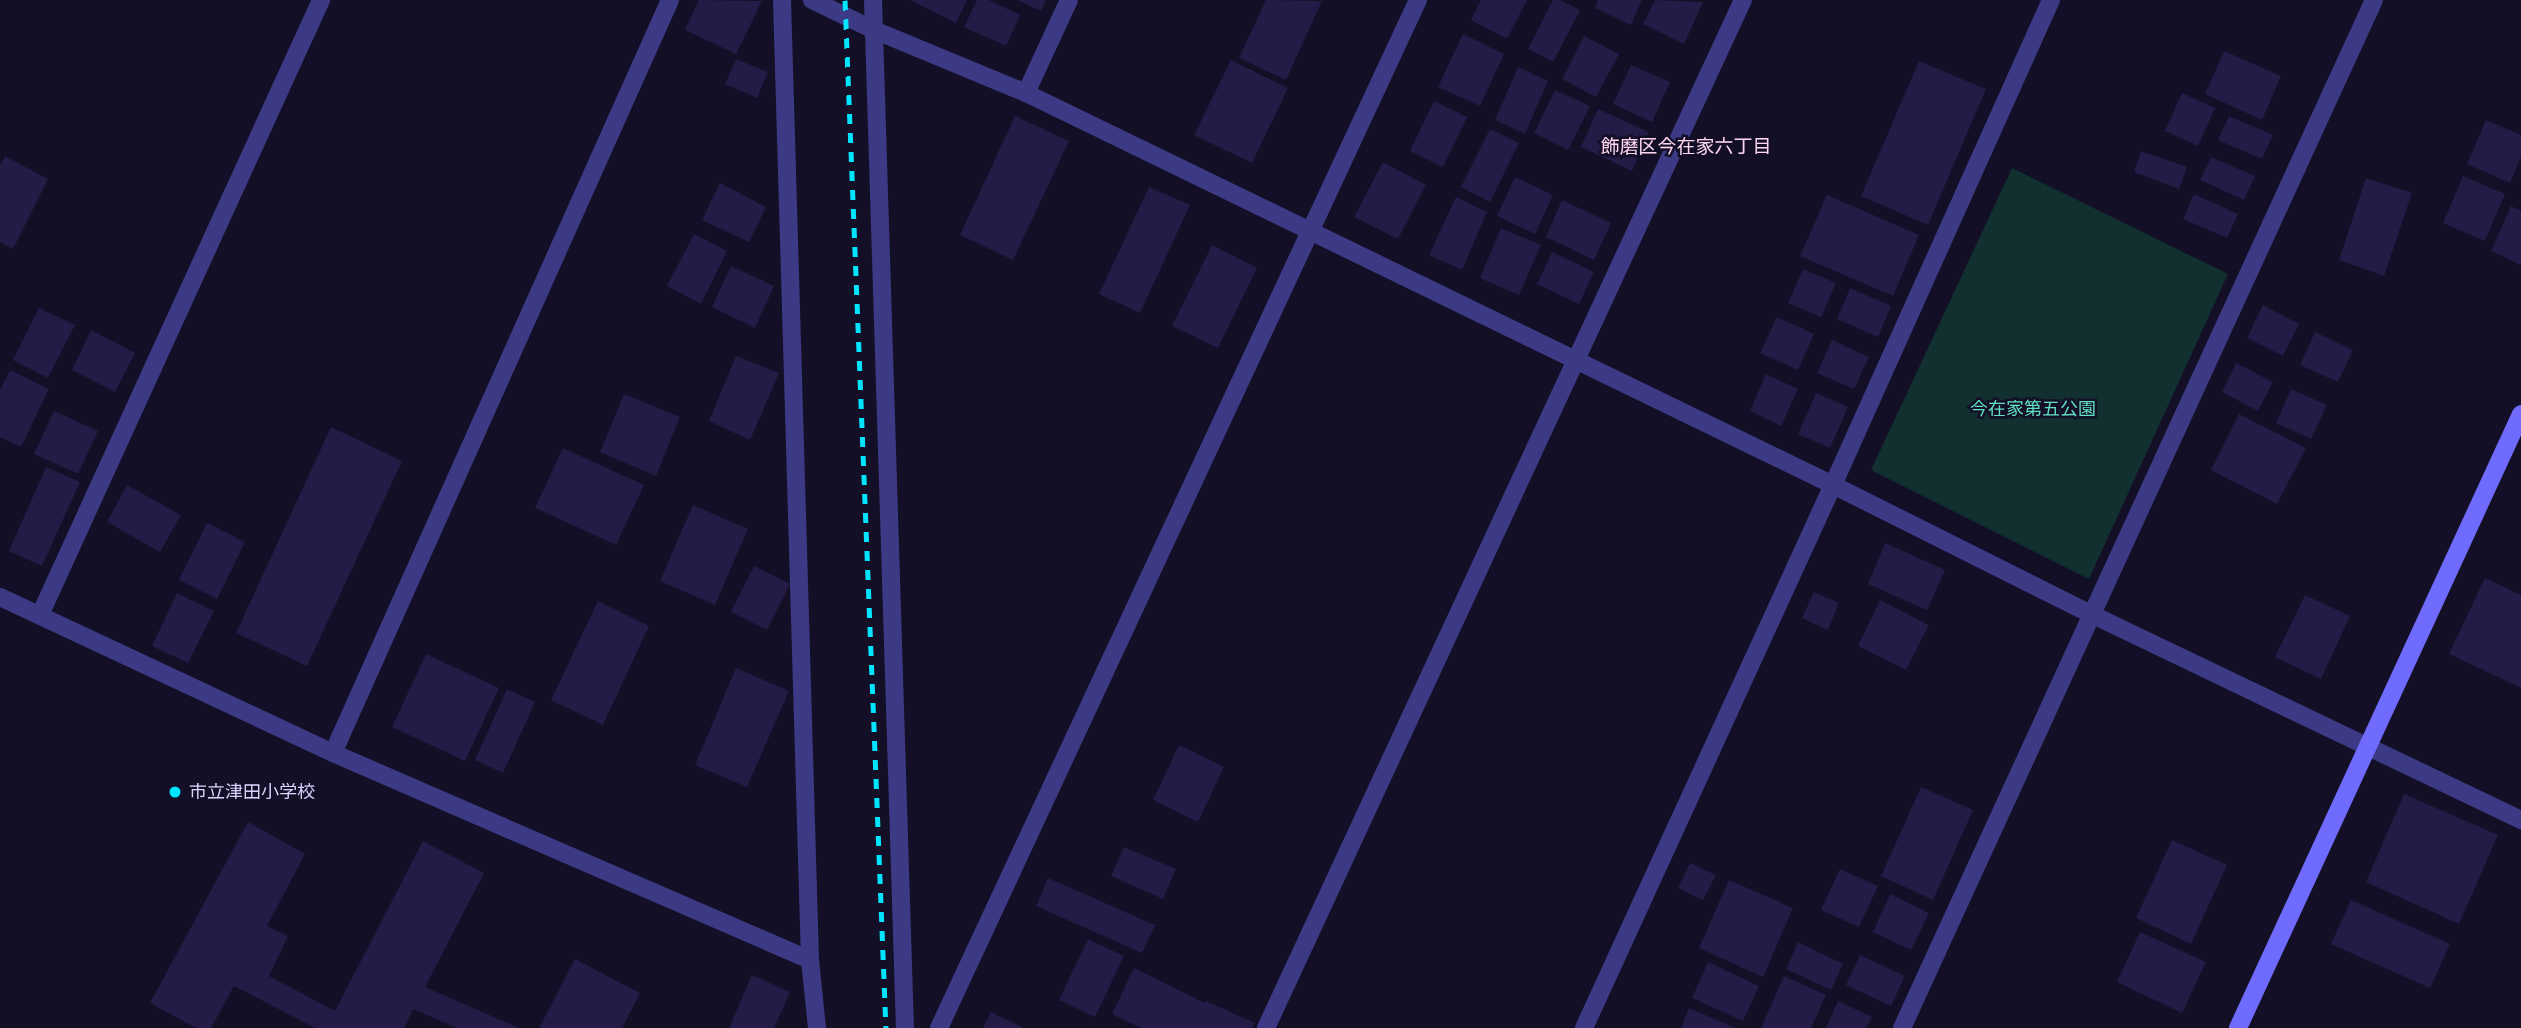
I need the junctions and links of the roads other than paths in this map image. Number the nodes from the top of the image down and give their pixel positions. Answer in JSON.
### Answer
{"nodes":[{"id":1,"x":321,"y":0,"type":"edge"},
{"id":2,"x":670,"y":0,"type":"edge"},
{"id":3,"x":782,"y":0,"type":"edge"},
{"id":4,"x":812,"y":0,"type":"edge"},
{"id":5,"x":873,"y":0,"type":"edge"},
{"id":6,"x":1069,"y":0,"type":"edge"},
{"id":7,"x":1418,"y":0,"type":"edge"},
{"id":8,"x":1743,"y":0,"type":"edge"},
{"id":9,"x":2050,"y":0,"type":"edge"},
{"id":10,"x":2374,"y":0,"type":"edge"},
{"id":11,"x":874,"y":30,"type":"junction"},
{"id":12,"x":1026,"y":93,"type":"junction"},
{"id":13,"x":1312,"y":231,"type":"junction"},
{"id":14,"x":1575,"y":361,"type":"junction"},
{"id":15,"x":2521,"y":414,"type":"edge"},
{"id":16,"x":1833,"y":485,"type":"junction"},
{"id":17,"x":0,"y":597,"type":"edge"},
{"id":18,"x":40,"y":615,"type":"junction"},
{"id":19,"x":2093,"y":615,"type":"junction"},
{"id":20,"x":2366,"y":746,"type":"junction"},
{"id":21,"x":333,"y":753,"type":"junction"},
{"id":22,"x":2521,"y":820,"type":"edge"},
{"id":23,"x":810,"y":960,"type":"junction"},
{"id":24,"x":817,"y":1028,"type":"edge"},
{"id":25,"x":905,"y":1028,"type":"edge"},
{"id":26,"x":939,"y":1028,"type":"edge"},
{"id":27,"x":1266,"y":1028,"type":"edge"},
{"id":28,"x":1584,"y":1028,"type":"edge"},
{"id":29,"x":1902,"y":1028,"type":"edge"},
{"id":30,"x":2238,"y":1028,"type":"edge"}],
"edges":[{"from":1,"to":18,"type":"street"},
{"from":2,"to":21,"type":"street"},
{"from":3,"to":23,"type":"street"},
{"from":4,"to":11,"type":"street"},
{"from":5,"to":11,"type":"street"},
{"from":6,"to":12,"type":"street"},
{"from":7,"to":13,"type":"street"},
{"from":8,"to":14,"type":"street"},
{"from":9,"to":16,"type":"street"},
{"from":10,"to":19,"type":"street"},
{"from":11,"to":12,"type":"street"},
{"from":11,"to":25,"type":"street"},
{"from":12,"to":13,"type":"street"},
{"from":13,"to":14,"type":"street"},
{"from":13,"to":26,"type":"street"},
{"from":14,"to":16,"type":"street"},
{"from":14,"to":27,"type":"street"},
{"from":15,"to":20,"type":"street"},
{"from":16,"to":19,"type":"street"},
{"from":16,"to":28,"type":"street"},
{"from":17,"to":18,"type":"street"},
{"from":18,"to":21,"type":"street"},
{"from":19,"to":20,"type":"street"},
{"from":19,"to":29,"type":"street"},
{"from":20,"to":22,"type":"street"},
{"from":20,"to":30,"type":"street"},
{"from":21,"to":23,"type":"street"},
{"from":23,"to":24,"type":"street"}]}
